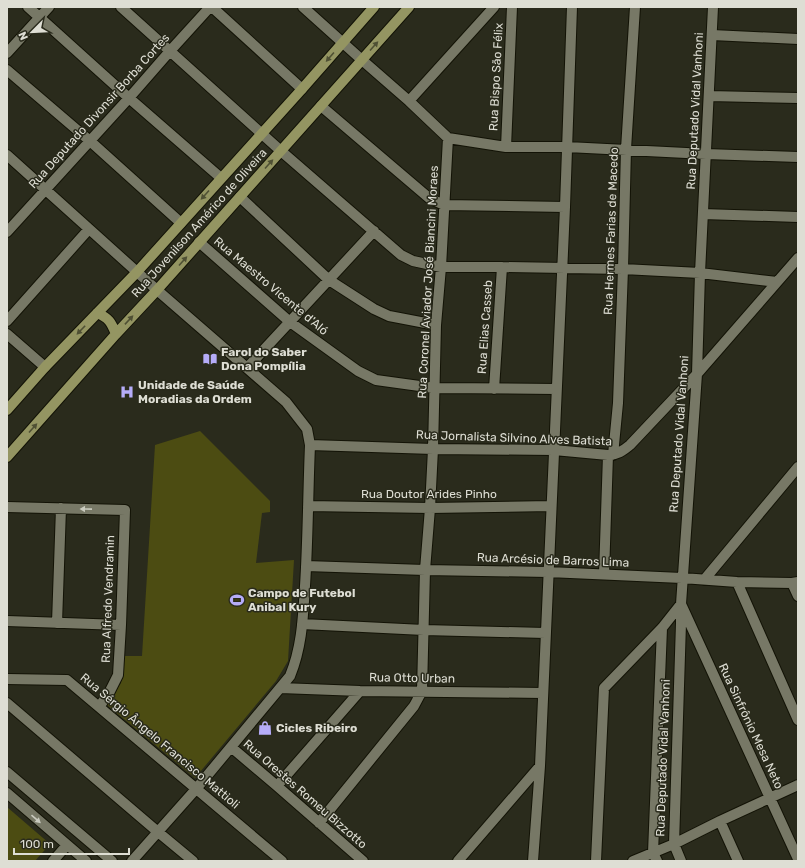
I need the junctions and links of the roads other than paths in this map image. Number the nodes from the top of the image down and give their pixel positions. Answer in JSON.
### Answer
{"nodes":[{"id":1,"x":28,"y":7,"type":"edge"},
{"id":2,"x":49,"y":7,"type":"edge"},
{"id":3,"x":121,"y":7,"type":"edge"},
{"id":4,"x":211,"y":7,"type":"edge"},
{"id":5,"x":303,"y":7,"type":"edge"},
{"id":6,"x":374,"y":7,"type":"edge"},
{"id":7,"x":409,"y":7,"type":"edge"},
{"id":8,"x":494,"y":7,"type":"edge"},
{"id":9,"x":512,"y":7,"type":"edge"},
{"id":10,"x":572,"y":7,"type":"edge"},
{"id":11,"x":635,"y":7,"type":"edge"},
{"id":12,"x":713,"y":7,"type":"edge"},
{"id":13,"x":40,"y":18,"type":"junction"},
{"id":14,"x":712,"y":35,"type":"junction"},
{"id":15,"x":798,"y":39,"type":"edge"},
{"id":16,"x":342,"y":43,"type":"junction"},
{"id":17,"x":170,"y":51,"type":"junction"},
{"id":18,"x":7,"y":53,"type":"edge"},
{"id":19,"x":362,"y":60,"type":"junction"},
{"id":20,"x":7,"y":70,"type":"edge"},
{"id":21,"x":302,"y":89,"type":"junction"},
{"id":22,"x":709,"y":96,"type":"junction"},
{"id":23,"x":129,"y":98,"type":"junction"},
{"id":24,"x":798,"y":98,"type":"edge"},
{"id":25,"x":409,"y":101,"type":"junction"},
{"id":26,"x":321,"y":106,"type":"junction"},
{"id":27,"x":262,"y":133,"type":"junction"},
{"id":28,"x":448,"y":138,"type":"junction"},
{"id":29,"x":90,"y":141,"type":"junction"},
{"id":30,"x":506,"y":147,"type":"junction"},
{"id":31,"x":567,"y":147,"type":"junction"},
{"id":32,"x":281,"y":150,"type":"junction"},
{"id":33,"x":626,"y":150,"type":"junction"},
{"id":34,"x":706,"y":154,"type":"junction"},
{"id":35,"x":7,"y":155,"type":"edge"},
{"id":36,"x":798,"y":158,"type":"edge"},
{"id":37,"x":221,"y":178,"type":"junction"},
{"id":38,"x":46,"y":190,"type":"junction"},
{"id":39,"x":240,"y":197,"type":"junction"},
{"id":40,"x":444,"y":205,"type":"junction"},
{"id":41,"x":565,"y":207,"type":"junction"},
{"id":42,"x":703,"y":214,"type":"junction"},
{"id":43,"x":798,"y":217,"type":"edge"},
{"id":44,"x":181,"y":223,"type":"junction"},
{"id":45,"x":89,"y":229,"type":"junction"},
{"id":46,"x":374,"y":231,"type":"junction"},
{"id":47,"x":7,"y":232,"type":"edge"},
{"id":48,"x":199,"y":242,"type":"junction"},
{"id":49,"x":798,"y":258,"type":"edge"},
{"id":50,"x":441,"y":267,"type":"junction"},
{"id":51,"x":502,"y":267,"type":"junction"},
{"id":52,"x":562,"y":268,"type":"junction"},
{"id":53,"x":623,"y":269,"type":"junction"},
{"id":54,"x":137,"y":272,"type":"junction"},
{"id":55,"x":700,"y":273,"type":"junction"},
{"id":56,"x":328,"y":280,"type":"junction"},
{"id":57,"x":777,"y":282,"type":"junction"},
{"id":58,"x":157,"y":290,"type":"junction"},
{"id":59,"x":97,"y":314,"type":"junction"},
{"id":60,"x":7,"y":321,"type":"edge"},
{"id":61,"x":290,"y":322,"type":"junction"},
{"id":62,"x":436,"y":325,"type":"junction"},
{"id":63,"x":7,"y":334,"type":"edge"},
{"id":64,"x":116,"y":334,"type":"junction"},
{"id":65,"x":45,"y":367,"type":"junction"},
{"id":66,"x":247,"y":368,"type":"junction"},
{"id":67,"x":696,"y":374,"type":"junction"},
{"id":68,"x":434,"y":388,"type":"junction"},
{"id":69,"x":494,"y":389,"type":"junction"},
{"id":70,"x":556,"y":389,"type":"junction"},
{"id":71,"x":7,"y":410,"type":"edge"},
{"id":72,"x":310,"y":445,"type":"junction"},
{"id":73,"x":433,"y":448,"type":"junction"},
{"id":74,"x":554,"y":450,"type":"junction"},
{"id":75,"x":610,"y":455,"type":"junction"},
{"id":76,"x":7,"y":457,"type":"edge"},
{"id":77,"x":798,"y":467,"type":"edge"},
{"id":78,"x":308,"y":506,"type":"junction"},
{"id":79,"x":551,"y":506,"type":"junction"},
{"id":80,"x":7,"y":507,"type":"edge"},
{"id":81,"x":61,"y":508,"type":"junction"},
{"id":82,"x":430,"y":508,"type":"junction"},
{"id":83,"x":306,"y":566,"type":"junction"},
{"id":84,"x":425,"y":570,"type":"junction"},
{"id":85,"x":548,"y":572,"type":"junction"},
{"id":86,"x":604,"y":574,"type":"junction"},
{"id":87,"x":682,"y":578,"type":"junction"},
{"id":88,"x":704,"y":580,"type":"junction"},
{"id":89,"x":736,"y":582,"type":"junction"},
{"id":90,"x":795,"y":583,"type":"edge"},
{"id":91,"x":798,"y":596,"type":"edge"},
{"id":92,"x":681,"y":604,"type":"junction"},
{"id":93,"x":668,"y":619,"type":"junction"},
{"id":94,"x":7,"y":621,"type":"edge"},
{"id":95,"x":57,"y":623,"type":"junction"},
{"id":96,"x":681,"y":623,"type":"junction"},
{"id":97,"x":302,"y":624,"type":"junction"},
{"id":98,"x":121,"y":625,"type":"junction"},
{"id":99,"x":662,"y":628,"type":"junction"},
{"id":100,"x":424,"y":630,"type":"junction"},
{"id":101,"x":545,"y":633,"type":"junction"},
{"id":102,"x":7,"y":679,"type":"edge"},
{"id":103,"x":280,"y":688,"type":"junction"},
{"id":104,"x":360,"y":691,"type":"junction"},
{"id":105,"x":422,"y":691,"type":"junction"},
{"id":106,"x":543,"y":693,"type":"junction"},
{"id":107,"x":7,"y":703,"type":"edge"},
{"id":108,"x":99,"y":707,"type":"junction"},
{"id":109,"x":798,"y":720,"type":"edge"},
{"id":110,"x":231,"y":747,"type":"junction"},
{"id":111,"x":540,"y":766,"type":"junction"},
{"id":112,"x":7,"y":772,"type":"edge"},
{"id":113,"x":798,"y":785,"type":"edge"},
{"id":114,"x":277,"y":786,"type":"junction"},
{"id":115,"x":196,"y":789,"type":"junction"},
{"id":116,"x":7,"y":793,"type":"edge"},
{"id":117,"x":770,"y":798,"type":"junction"},
{"id":118,"x":720,"y":821,"type":"junction"},
{"id":119,"x":319,"y":823,"type":"junction"},
{"id":120,"x":158,"y":832,"type":"junction"},
{"id":121,"x":67,"y":844,"type":"junction"},
{"id":122,"x":674,"y":844,"type":"junction"},
{"id":123,"x":655,"y":857,"type":"edge"},
{"id":124,"x":798,"y":859,"type":"edge"},
{"id":125,"x":53,"y":861,"type":"edge"},
{"id":126,"x":86,"y":861,"type":"edge"},
{"id":127,"x":112,"y":861,"type":"edge"},
{"id":128,"x":132,"y":861,"type":"edge"},
{"id":129,"x":193,"y":861,"type":"edge"},
{"id":130,"x":282,"y":861,"type":"edge"},
{"id":131,"x":362,"y":861,"type":"edge"},
{"id":132,"x":458,"y":861,"type":"edge"},
{"id":133,"x":533,"y":861,"type":"edge"},
{"id":134,"x":596,"y":861,"type":"edge"},
{"id":135,"x":633,"y":861,"type":"edge"},
{"id":136,"x":681,"y":861,"type":"edge"},
{"id":137,"x":738,"y":861,"type":"edge"}],
"edges":[{"from":1,"to":13,"type":"street"},
{"from":2,"to":13,"type":"street"},
{"from":3,"to":17,"type":"street"},
{"from":4,"to":17,"type":"street","name":"Rua Deputado Divonsir Borba Cortes"},
{"from":4,"to":21,"type":"street"},
{"from":5,"to":16,"type":"street"},
{"from":6,"to":16,"type":"main road","name":"Rua Jovenilson Américo de Oliveira"},
{"from":19,"to":7,"type":"main road","name":"Rua Jovenilson Américo de Oliveira","one_way":true},
{"from":8,"to":25,"type":"street"},
{"from":9,"to":30,"type":"street","name":"Rua Bispo São Félix"},
{"from":10,"to":31,"type":"street"},
{"from":11,"to":33,"type":"street","name":"Rua Hermes Farias de Macedo"},
{"from":12,"to":14,"type":"street","name":"Rua Deputado Vidal Vanhoni"},
{"from":13,"to":18,"type":"street"},
{"from":13,"to":23,"type":"street"},
{"from":14,"to":15,"type":"street"},
{"from":14,"to":22,"type":"street","name":"Rua Deputado Vidal Vanhoni"},
{"from":16,"to":19,"type":"street"},
{"from":16,"to":21,"type":"main road","name":"Rua Jovenilson Américo de Oliveira","one_way":true},
{"from":17,"to":23,"type":"street","name":"Rua Deputado Divonsir Borba Cortes"},
{"from":17,"to":27,"type":"street"},
{"from":19,"to":25,"type":"street"},
{"from":19,"to":26,"type":"main road","name":"Rua Jovenilson Américo de Oliveira"},
{"from":20,"to":29,"type":"street"},
{"from":21,"to":27,"type":"main road","name":"Rua Jovenilson Américo de Oliveira"},
{"from":22,"to":24,"type":"street"},
{"from":22,"to":34,"type":"street","name":"Rua Deputado Vidal Vanhoni"},
{"from":23,"to":29,"type":"street","name":"Rua Deputado Divonsir Borba Cortes"},
{"from":23,"to":37,"type":"street"},
{"from":25,"to":28,"type":"street"},
{"from":26,"to":32,"type":"main road","name":"Rua Jovenilson Américo de Oliveira"},
{"from":26,"to":40,"type":"street"},
{"from":27,"to":32,"type":"street"},
{"from":27,"to":37,"type":"main road","name":"Rua Jovenilson Américo de Oliveira"},
{"from":28,"to":30,"type":"street"},
{"from":28,"to":40,"type":"street","name":"Rua Coronel Aviador José Biancini Moraes"},
{"from":29,"to":38,"type":"street","name":"Rua Deputado Divonsir Borba Cortes"},
{"from":29,"to":44,"type":"street"},
{"from":30,"to":31,"type":"street"},
{"from":31,"to":33,"type":"street"},
{"from":31,"to":41,"type":"street"},
{"from":39,"to":32,"type":"main road","name":"Rua Jovenilson Américo de Oliveira","one_way":true},
{"from":32,"to":46,"type":"street"},
{"from":33,"to":34,"type":"street"},
{"from":33,"to":53,"type":"street","name":"Rua Hermes Farias de Macedo"},
{"from":34,"to":36,"type":"street"},
{"from":34,"to":42,"type":"street","name":"Rua Deputado Vidal Vanhoni"},
{"from":35,"to":38,"type":"street"},
{"from":37,"to":44,"type":"main road","name":"Rua Jovenilson Américo de Oliveira","one_way":true},
{"from":38,"to":45,"type":"street"},
{"from":38,"to":47,"type":"street","name":"Rua Deputado Divonsir Borba Cortes"},
{"from":39,"to":48,"type":"main road","name":"Rua Jovenilson Américo de Oliveira"},
{"from":39,"to":56,"type":"street"},
{"from":40,"to":41,"type":"street"},
{"from":40,"to":50,"type":"street","name":"Rua Coronel Aviador José Biancini Moraes"},
{"from":41,"to":52,"type":"street"},
{"from":42,"to":43,"type":"street"},
{"from":42,"to":55,"type":"street","name":"Rua Deputado Vidal Vanhoni"},
{"from":44,"to":54,"type":"main road","name":"Rua Jovenilson Américo de Oliveira"},
{"from":45,"to":54,"type":"street"},
{"from":45,"to":60,"type":"street"},
{"from":46,"to":50,"type":"street"},
{"from":46,"to":56,"type":"street"},
{"from":58,"to":48,"type":"main road","name":"Rua Jovenilson Américo de Oliveira","one_way":true},
{"from":48,"to":61,"type":"street","name":"Rua Maestro Vicente d'Aló"},
{"from":49,"to":57,"type":"street","name":"Rua Jornalista Silvino Alves Batista"},
{"from":50,"to":51,"type":"street"},
{"from":50,"to":62,"type":"street","name":"Rua Coronel Aviador José Biancini Moraes"},
{"from":51,"to":52,"type":"street"},
{"from":51,"to":69,"type":"street","name":"Rua Elias Casseb"},
{"from":52,"to":53,"type":"street"},
{"from":52,"to":70,"type":"street"},
{"from":53,"to":55,"type":"street"},
{"from":53,"to":75,"type":"street","name":"Rua Hermes Farias de Macedo"},
{"from":54,"to":58,"type":"street"},
{"from":54,"to":59,"type":"main road","name":"Rua Jovenilson Américo de Oliveira"},
{"from":55,"to":57,"type":"street"},
{"from":55,"to":67,"type":"street","name":"Rua Deputado Vidal Vanhoni"},
{"from":56,"to":61,"type":"street"},
{"from":56,"to":62,"type":"street"},
{"from":57,"to":67,"type":"street","name":"Rua Jornalista Silvino Alves Batista"},
{"from":64,"to":58,"type":"main road","name":"Rua Jovenilson Américo de Oliveira","one_way":true},
{"from":58,"to":66,"type":"street"},
{"from":59,"to":64,"type":"main road"},
{"from":59,"to":65,"type":"main road","name":"Rua Jovenilson Américo de Oliveira","one_way":true},
{"from":61,"to":66,"type":"street"},
{"from":61,"to":68,"type":"street","name":"Rua Maestro Vicente d'Aló"},
{"from":62,"to":68,"type":"street","name":"Rua Coronel Aviador José Biancini Moraes"},
{"from":63,"to":65,"type":"street"},
{"from":76,"to":64,"type":"main road","name":"Rua Jovenilson Américo de Oliveira","one_way":true},
{"from":65,"to":71,"type":"main road","name":"Rua Jovenilson Américo de Oliveira"},
{"from":66,"to":72,"type":"street"},
{"from":67,"to":75,"type":"street","name":"Rua Jornalista Silvino Alves Batista"},
{"from":67,"to":87,"type":"street","name":"Rua Deputado Vidal Vanhoni"},
{"from":68,"to":69,"type":"street","name":"Rua Maestro Vicente d'Aló"},
{"from":68,"to":73,"type":"street","name":"Rua Coronel Aviador José Biancini Moraes"},
{"from":69,"to":70,"type":"street","name":"Rua Maestro Vicente d'Aló"},
{"from":70,"to":74,"type":"street"},
{"from":72,"to":73,"type":"street","name":"Rua Jornalista Silvino Alves Batista"},
{"from":72,"to":78,"type":"street"},
{"from":73,"to":74,"type":"street","name":"Rua Jornalista Silvino Alves Batista"},
{"from":73,"to":82,"type":"street","name":"Rua Coronel Aviador José Biancini Moraes"},
{"from":74,"to":75,"type":"street","name":"Rua Jornalista Silvino Alves Batista"},
{"from":74,"to":79,"type":"street"},
{"from":75,"to":86,"type":"street","name":"Rua Hermes Farias de Macedo"},
{"from":77,"to":88,"type":"street"},
{"from":78,"to":82,"type":"street","name":"Rua Doutor Arides Pinho"},
{"from":78,"to":83,"type":"street"},
{"from":79,"to":82,"type":"street","name":"Rua Doutor Arides Pinho"},
{"from":79,"to":85,"type":"street"},
{"from":80,"to":81,"type":"street"},
{"from":81,"to":95,"type":"street"},
{"from":98,"to":81,"type":"street","name":"Rua Alfredo Vendramin","one_way":true},
{"from":82,"to":84,"type":"street","name":"Rua Coronel Aviador José Biancini Moraes"},
{"from":83,"to":84,"type":"street","name":"Rua Arcésio de Barros Lima"},
{"from":83,"to":97,"type":"street"},
{"from":84,"to":85,"type":"street","name":"Rua Arcésio de Barros Lima"},
{"from":84,"to":100,"type":"street","name":"Rua Coronel Aviador José Biancini Moraes"},
{"from":85,"to":86,"type":"street","name":"Rua Arcésio de Barros Lima"},
{"from":85,"to":101,"type":"street"},
{"from":86,"to":87,"type":"street","name":"Rua Arcésio de Barros Lima"},
{"from":87,"to":88,"type":"street","name":"Rua Arcésio de Barros Lima"},
{"from":87,"to":92,"type":"street","name":"Rua Deputado Vidal Vanhoni"},
{"from":88,"to":89,"type":"street","name":"Rua Arcésio de Barros Lima"},
{"from":89,"to":90,"type":"street","name":"Rua Arcésio de Barros Lima"},
{"from":89,"to":109,"type":"street"},
{"from":90,"to":91,"type":"street"},
{"from":92,"to":93,"type":"street"},
{"from":92,"to":96,"type":"street","name":"Rua Deputado Vidal Vanhoni"},
{"from":92,"to":117,"type":"street","name":"Rua Sinfrônio Mesa Neto"},
{"from":93,"to":96,"type":"street"},
{"from":93,"to":99,"type":"street"},
{"from":94,"to":95,"type":"street"},
{"from":95,"to":98,"type":"street"},
{"from":96,"to":122,"type":"street","name":"Rua Deputado Vidal Vanhoni"},
{"from":97,"to":100,"type":"street"},
{"from":97,"to":103,"type":"street"},
{"from":98,"to":108,"type":"street","name":"Rua Alfredo Vendramin"},
{"from":99,"to":123,"type":"street","name":"Rua Deputado Vidal Vanhoni"},
{"from":99,"to":134,"type":"street"},
{"from":100,"to":101,"type":"street"},
{"from":100,"to":105,"type":"street","name":"Rua Coronel Aviador José Biancini Moraes"},
{"from":101,"to":106,"type":"street"},
{"from":102,"to":108,"type":"street","name":"Rua Sérgio Ângelo Francisco Mattioli"},
{"from":103,"to":104,"type":"street","name":"Rua Otto Urban"},
{"from":103,"to":110,"type":"street"},
{"from":104,"to":105,"type":"street","name":"Rua Otto Urban"},
{"from":104,"to":114,"type":"street"},
{"from":105,"to":106,"type":"street","name":"Rua Otto Urban"},
{"from":105,"to":119,"type":"street"},
{"from":106,"to":111,"type":"street"},
{"from":107,"to":120,"type":"street"},
{"from":108,"to":115,"type":"street","name":"Rua Sérgio Ângelo Francisco Mattioli"},
{"from":110,"to":114,"type":"street","name":"Rua Orestes Romeu Bizzotto"},
{"from":110,"to":115,"type":"street"},
{"from":111,"to":132,"type":"street"},
{"from":111,"to":133,"type":"street"},
{"from":112,"to":127,"type":"street"},
{"from":113,"to":117,"type":"street"},
{"from":114,"to":119,"type":"street","name":"Rua Orestes Romeu Bizzotto"},
{"from":115,"to":120,"type":"street"},
{"from":115,"to":130,"type":"street","name":"Rua Sérgio Ângelo Francisco Mattioli"},
{"from":116,"to":121,"type":"street","one_way":true},
{"from":117,"to":118,"type":"street"},
{"from":117,"to":124,"type":"street","name":"Rua Sinfrônio Mesa Neto"},
{"from":118,"to":122,"type":"street"},
{"from":118,"to":137,"type":"street"},
{"from":119,"to":131,"type":"street","name":"Rua Orestes Romeu Bizzotto"},
{"from":120,"to":128,"type":"street"},
{"from":120,"to":129,"type":"street"},
{"from":121,"to":125,"type":"street"},
{"from":121,"to":126,"type":"street"},
{"from":122,"to":123,"type":"street"},
{"from":122,"to":136,"type":"street","name":"Rua Deputado Vidal Vanhoni"},
{"from":123,"to":135,"type":"street"}]}
